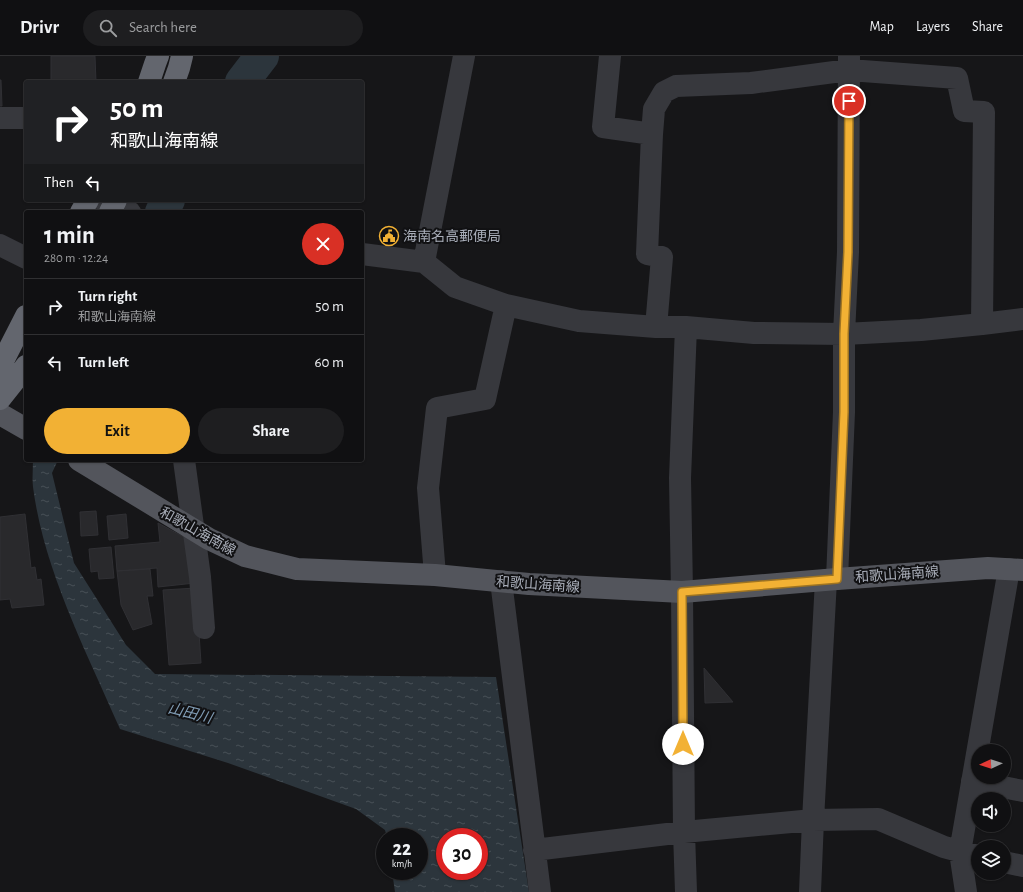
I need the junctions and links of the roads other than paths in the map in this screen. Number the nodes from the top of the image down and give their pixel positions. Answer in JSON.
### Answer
{"nodes":[{"id":1,"x":158,"y":56,"type":"edge"},
{"id":2,"x":182,"y":56,"type":"edge"},
{"id":3,"x":464,"y":56,"type":"edge"},
{"id":4,"x":610,"y":56,"type":"edge"},
{"id":5,"x":849,"y":63,"type":"edge"},
{"id":6,"x":150,"y":80,"type":"edge"},
{"id":7,"x":175,"y":80,"type":"edge"},
{"id":8,"x":0,"y":118,"type":"edge"},
{"id":9,"x":24,"y":118,"type":"edge"},
{"id":10,"x":652,"y":134,"type":"junction"},
{"id":11,"x":0,"y":245,"type":"edge"},
{"id":12,"x":364,"y":254,"type":"edge"},
{"id":13,"x":24,"y":257,"type":"edge"},
{"id":14,"x":424,"y":262,"type":"junction"},
{"id":15,"x":506,"y":305,"type":"junction"},
{"id":16,"x":1023,"y":319,"type":"edge"},
{"id":17,"x":24,"y":320,"type":"edge"},
{"id":18,"x":982,"y":324,"type":"junction"},
{"id":19,"x":686,"y":327,"type":"junction"},
{"id":20,"x":656,"y":328,"type":"junction"},
{"id":21,"x":844,"y":334,"type":"junction"},
{"id":22,"x":24,"y":370,"type":"edge"},
{"id":23,"x":0,"y":374,"type":"edge"},
{"id":24,"x":0,"y":399,"type":"edge"},
{"id":25,"x":0,"y":414,"type":"edge"},
{"id":26,"x":24,"y":428,"type":"edge"},
{"id":27,"x":82,"y":462,"type":"edge"},
{"id":28,"x":184,"y":462,"type":"edge"},
{"id":29,"x":194,"y":530,"type":"junction"},
{"id":30,"x":1016,"y":569,"type":"edge"},
{"id":31,"x":434,"y":575,"type":"junction"},
{"id":32,"x":831,"y":579,"type":"junction"},
{"id":33,"x":501,"y":581,"type":"junction"},
{"id":34,"x":682,"y":592,"type":"junction"},
{"id":35,"x":204,"y":628,"type":"dead end"},
{"id":36,"x":980,"y":744,"type":"edge"},
{"id":37,"x":972,"y":784,"type":"edge"},
{"id":38,"x":987,"y":784,"type":"edge"},
{"id":39,"x":1023,"y":791,"type":"edge"},
{"id":40,"x":813,"y":820,"type":"junction"},
{"id":41,"x":684,"y":832,"type":"junction"},
{"id":42,"x":534,"y":850,"type":"junction"},
{"id":43,"x":969,"y":854,"type":"edge"},
{"id":44,"x":1011,"y":863,"type":"edge"},
{"id":45,"x":1023,"y":866,"type":"edge"},
{"id":46,"x":540,"y":892,"type":"edge"},
{"id":47,"x":686,"y":892,"type":"edge"},
{"id":48,"x":810,"y":892,"type":"edge"},
{"id":49,"x":966,"y":892,"type":"edge"}],
"edges":[{"from":1,"to":6,"type":"highway"},
{"from":2,"to":7,"type":"highway"},
{"from":3,"to":14,"type":"street"},
{"from":4,"to":10,"type":"street"},
{"from":5,"to":10,"type":"street"},
{"from":5,"to":18,"type":"street"},
{"from":5,"to":21,"type":"street"},
{"from":8,"to":9,"type":"street"},
{"from":10,"to":20,"type":"street"},
{"from":11,"to":13,"type":"street"},
{"from":12,"to":14,"type":"street"},
{"from":14,"to":15,"type":"street"},
{"from":15,"to":20,"type":"street"},
{"from":15,"to":31,"type":"street"},
{"from":16,"to":18,"type":"street"},
{"from":17,"to":23,"type":"highway"},
{"from":18,"to":21,"type":"street"},
{"from":19,"to":20,"type":"street"},
{"from":19,"to":21,"type":"street"},
{"from":19,"to":34,"type":"street"},
{"from":21,"to":32,"type":"street"},
{"from":22,"to":24,"type":"highway"},
{"from":25,"to":26,"type":"main road"},
{"from":27,"to":29,"type":"main road","name":"和歌山海南線"},
{"from":28,"to":29,"type":"street"},
{"from":29,"to":31,"type":"main road","name":"和歌山海南線"},
{"from":29,"to":35,"type":"street"},
{"from":30,"to":32,"type":"main road","name":"和歌山海南線"},
{"from":30,"to":36,"type":"street"},
{"from":31,"to":33,"type":"main road","name":"和歌山海南線"},
{"from":32,"to":34,"type":"main road","name":"和歌山海南線"},
{"from":32,"to":40,"type":"street"},
{"from":33,"to":34,"type":"main road","name":"和歌山海南線"},
{"from":33,"to":42,"type":"street"},
{"from":34,"to":41,"type":"street"},
{"from":37,"to":43,"type":"street"},
{"from":38,"to":39,"type":"street"},
{"from":40,"to":41,"type":"street"},
{"from":40,"to":43,"type":"street"},
{"from":40,"to":48,"type":"street"},
{"from":41,"to":42,"type":"street"},
{"from":41,"to":47,"type":"street"},
{"from":42,"to":46,"type":"street"},
{"from":43,"to":49,"type":"street"},
{"from":44,"to":45,"type":"street"}]}
